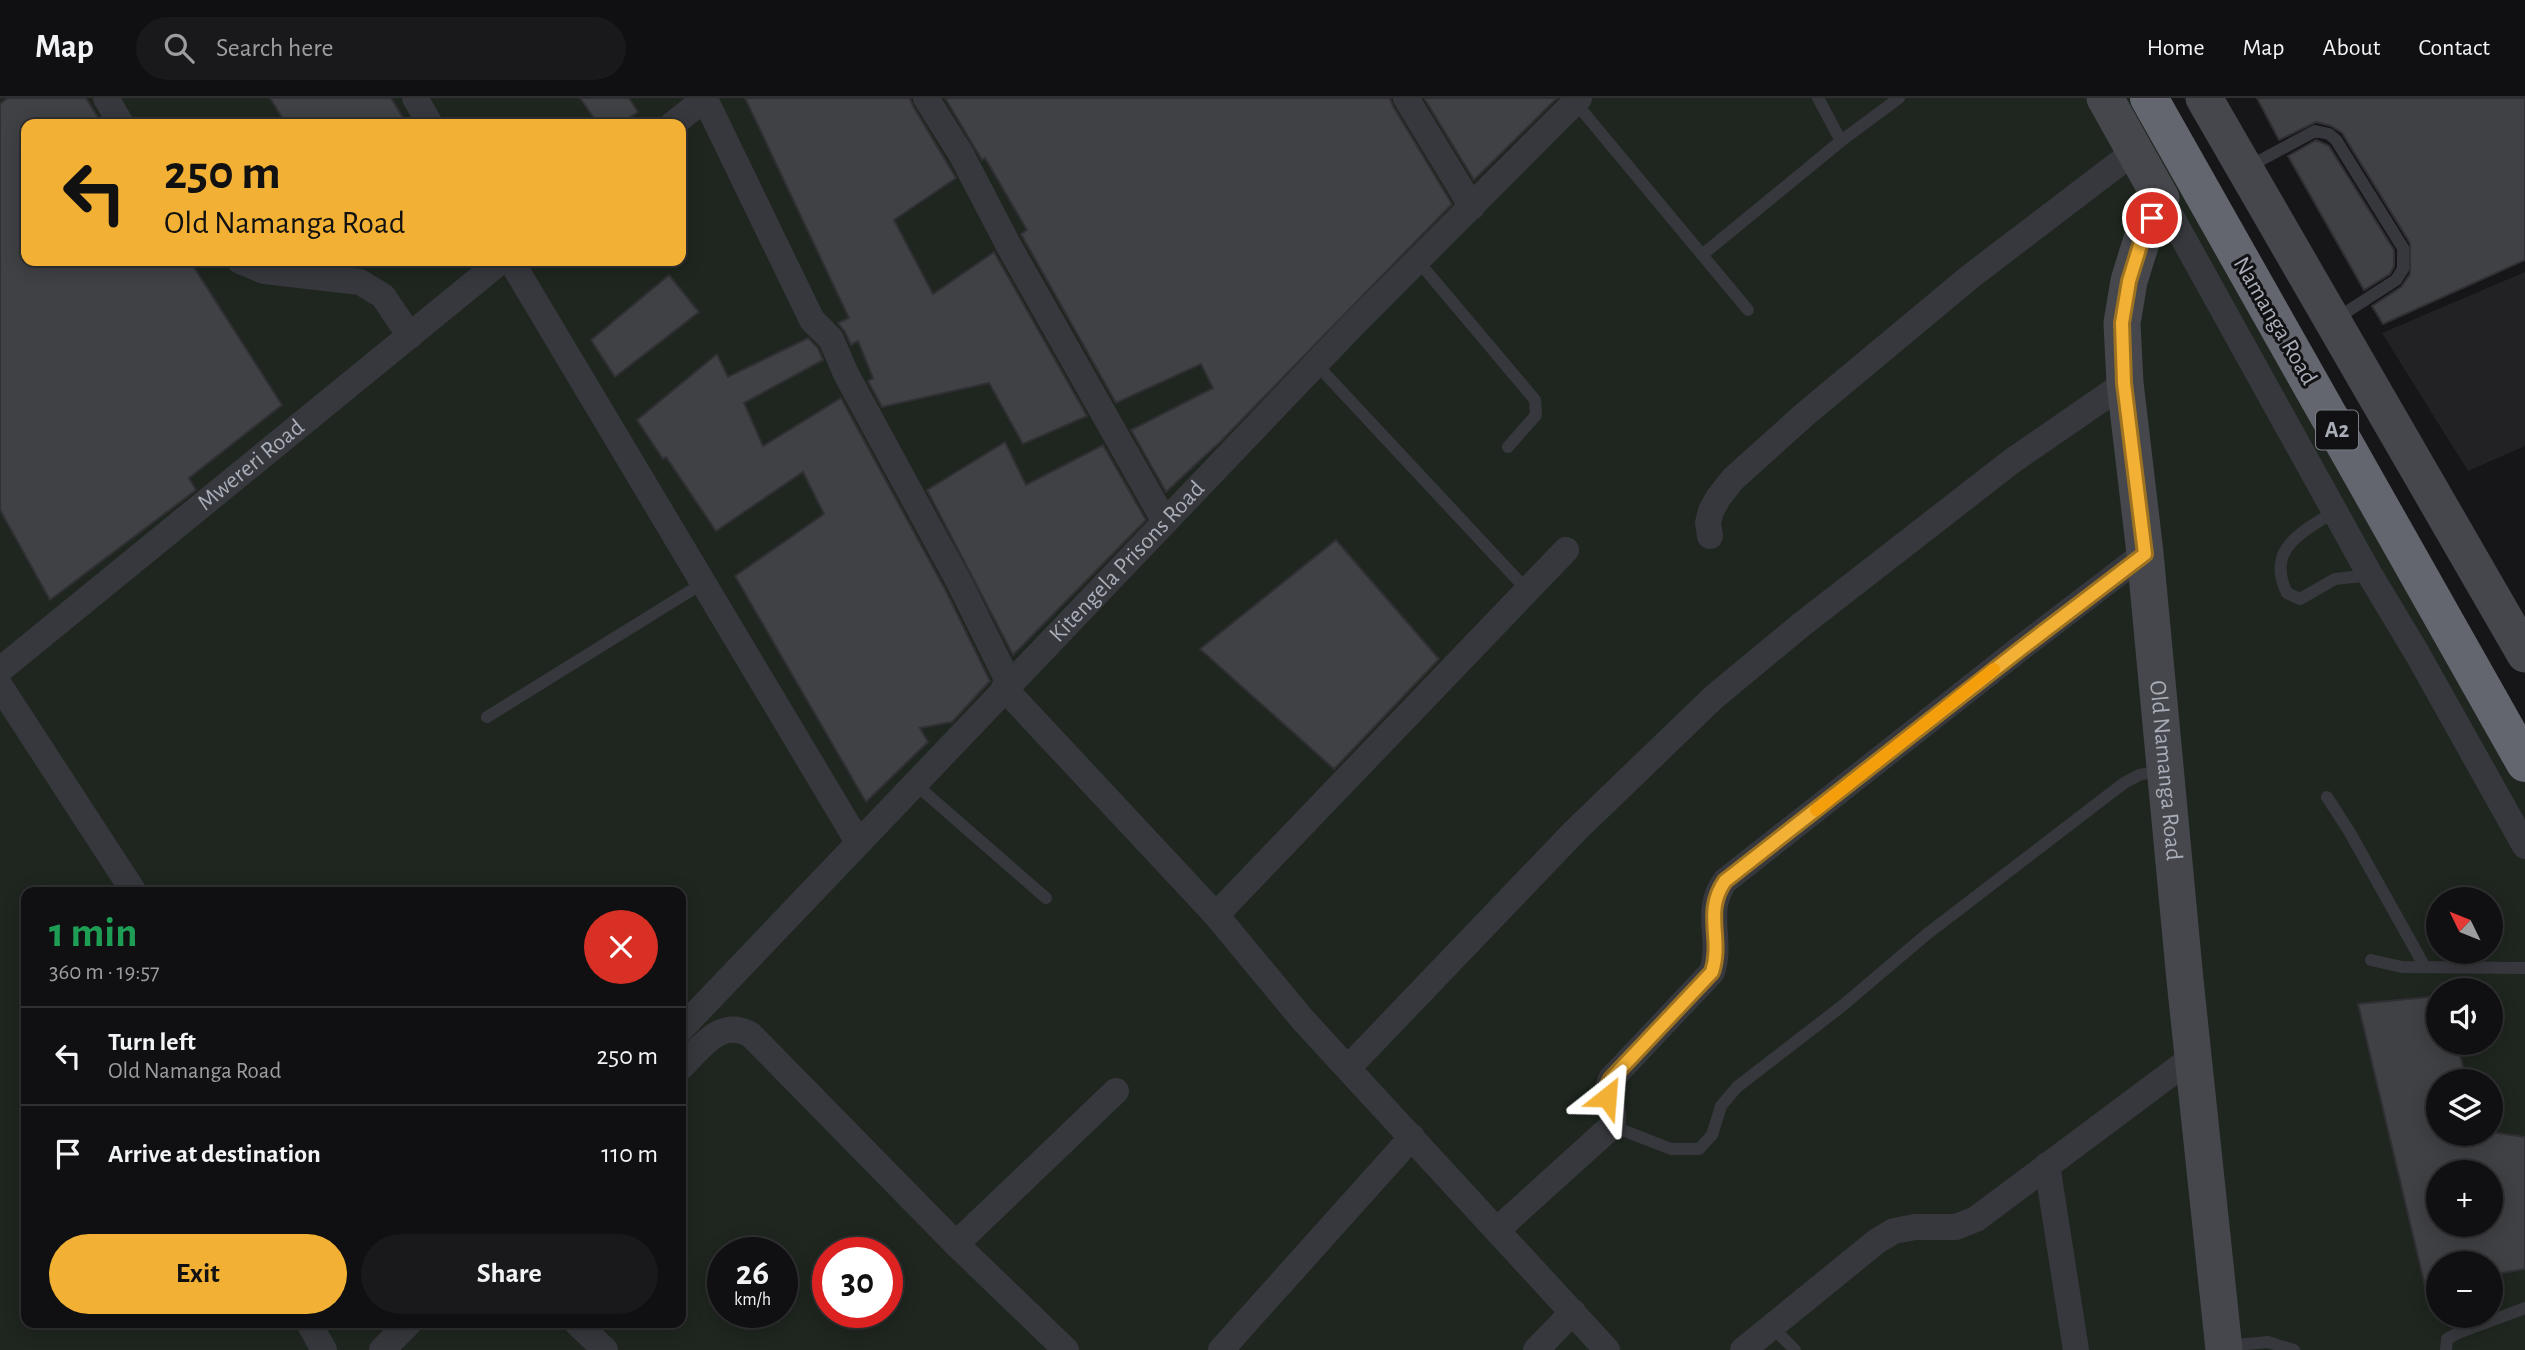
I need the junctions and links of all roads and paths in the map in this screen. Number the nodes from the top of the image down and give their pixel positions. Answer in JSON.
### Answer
{"nodes":[{"id":1,"x":106,"y":98,"type":"edge"},
{"id":2,"x":415,"y":98,"type":"edge"},
{"id":3,"x":706,"y":98,"type":"edge"},
{"id":4,"x":926,"y":98,"type":"edge"},
{"id":5,"x":1406,"y":98,"type":"edge"},
{"id":6,"x":1818,"y":98,"type":"edge"},
{"id":7,"x":1899,"y":98,"type":"edge"},
{"id":8,"x":2105,"y":98,"type":"edge"},
{"id":9,"x":2148,"y":98,"type":"edge"},
{"id":10,"x":2204,"y":98,"type":"edge"},
{"id":11,"x":1577,"y":100,"type":"edge"},
{"id":12,"x":118,"y":119,"type":"edge"},
{"id":13,"x":427,"y":119,"type":"edge"},
{"id":14,"x":679,"y":119,"type":"edge"},
{"id":15,"x":1841,"y":141,"type":"junction"},
{"id":16,"x":2135,"y":151,"type":"junction"},
{"id":17,"x":2245,"y":169,"type":"junction"},
{"id":18,"x":2161,"y":198,"type":"junction"},
{"id":19,"x":1472,"y":207,"type":"junction"},
{"id":20,"x":1702,"y":255,"type":"junction"},
{"id":21,"x":1418,"y":261,"type":"junction"},
{"id":22,"x":252,"y":266,"type":"edge"},
{"id":23,"x":495,"y":266,"type":"edge"},
{"id":24,"x":514,"y":266,"type":"edge"},
{"id":25,"x":1748,"y":310,"type":"dead end"},
{"id":26,"x":2333,"y":321,"type":"junction"},
{"id":27,"x":410,"y":336,"type":"junction"},
{"id":28,"x":1317,"y":365,"type":"junction"},
{"id":29,"x":2124,"y":383,"type":"junction"},
{"id":30,"x":1508,"y":447,"type":"dead end"},
{"id":31,"x":2335,"y":511,"type":"junction"},
{"id":32,"x":1165,"y":522,"type":"junction"},
{"id":33,"x":1710,"y":536,"type":"dead end"},
{"id":34,"x":1566,"y":550,"type":"dead end"},
{"id":35,"x":2145,"y":554,"type":"junction"},
{"id":36,"x":2370,"y":575,"type":"junction"},
{"id":37,"x":704,"y":583,"type":"junction"},
{"id":38,"x":1527,"y":590,"type":"junction"},
{"id":39,"x":2450,"y":630,"type":"junction"},
{"id":40,"x":2525,"y":654,"type":"edge"},
{"id":41,"x":2418,"y":655,"type":"junction"},
{"id":42,"x":0,"y":670,"type":"edge"},
{"id":43,"x":0,"y":686,"type":"edge"},
{"id":44,"x":1007,"y":686,"type":"junction"},
{"id":45,"x":486,"y":717,"type":"dead end"},
{"id":46,"x":2525,"y":763,"type":"edge"},
{"id":47,"x":2166,"y":769,"type":"junction"},
{"id":48,"x":914,"y":783,"type":"junction"},
{"id":49,"x":2327,"y":797,"type":"dead end"},
{"id":50,"x":858,"y":842,"type":"junction"},
{"id":51,"x":2525,"y":846,"type":"edge"},
{"id":52,"x":131,"y":887,"type":"edge"},
{"id":53,"x":1046,"y":898,"type":"dead end"},
{"id":54,"x":1216,"y":915,"type":"junction"},
{"id":55,"x":2371,"y":960,"type":"dead end"},
{"id":56,"x":2425,"y":967,"type":"junction"},
{"id":57,"x":2525,"y":968,"type":"edge"},
{"id":58,"x":686,"y":1024,"type":"edge"},
{"id":59,"x":2193,"y":1058,"type":"junction"},
{"id":60,"x":686,"y":1062,"type":"edge"},
{"id":61,"x":1348,"y":1068,"type":"junction"},
{"id":62,"x":1116,"y":1091,"type":"dead end"},
{"id":63,"x":1612,"y":1126,"type":"junction"},
{"id":64,"x":1412,"y":1137,"type":"junction"},
{"id":65,"x":2047,"y":1165,"type":"junction"},
{"id":66,"x":1497,"y":1230,"type":"junction"},
{"id":67,"x":956,"y":1244,"type":"junction"},
{"id":68,"x":2525,"y":1308,"type":"edge"},
{"id":69,"x":1573,"y":1312,"type":"junction"},
{"id":70,"x":1771,"y":1325,"type":"junction"},
{"id":71,"x":312,"y":1328,"type":"edge"},
{"id":72,"x":404,"y":1328,"type":"edge"},
{"id":73,"x":582,"y":1328,"type":"edge"},
{"id":74,"x":2224,"y":1348,"type":"edge"},
{"id":75,"x":324,"y":1350,"type":"edge"},
{"id":76,"x":382,"y":1350,"type":"edge"},
{"id":77,"x":605,"y":1350,"type":"edge"},
{"id":78,"x":1066,"y":1350,"type":"edge"},
{"id":79,"x":1221,"y":1350,"type":"edge"},
{"id":80,"x":1536,"y":1350,"type":"edge"},
{"id":81,"x":1607,"y":1350,"type":"edge"},
{"id":82,"x":1743,"y":1350,"type":"edge"},
{"id":83,"x":1795,"y":1350,"type":"edge"},
{"id":84,"x":2076,"y":1350,"type":"edge"},
{"id":85,"x":2294,"y":1350,"type":"edge"},
{"id":86,"x":2446,"y":1350,"type":"edge"}],
"edges":[{"from":1,"to":12,"type":"street"},
{"from":2,"to":13,"type":"street"},
{"from":3,"to":14,"type":"street"},
{"from":3,"to":44,"type":"street"},
{"from":4,"to":32,"type":"street"},
{"from":5,"to":19,"type":"street"},
{"from":6,"to":15,"type":"lane"},
{"from":7,"to":15,"type":"lane"},
{"from":8,"to":16,"type":"street"},
{"from":9,"to":39,"type":"highway","name":"Namanga Road","number":"A2"},
{"from":10,"to":17,"type":"street"},
{"from":11,"to":19,"type":"street","name":"Kitengela Prisons Road"},
{"from":11,"to":20,"type":"lane"},
{"from":15,"to":20,"type":"lane"},
{"from":16,"to":18,"type":"street"},
{"from":16,"to":33,"type":"street"},
{"from":17,"to":26,"type":"street"},
{"from":17,"to":26,"type":"lane"},
{"from":18,"to":29,"type":"street","name":"Old Namanga Road"},
{"from":18,"to":31,"type":"street"},
{"from":19,"to":21,"type":"street","name":"Kitengela Prisons Road"},
{"from":20,"to":25,"type":"lane"},
{"from":21,"to":28,"type":"street","name":"Kitengela Prisons Road"},
{"from":21,"to":30,"type":"lane"},
{"from":22,"to":27,"type":"street"},
{"from":23,"to":27,"type":"street","name":"Mwereri Road"},
{"from":24,"to":37,"type":"street"},
{"from":26,"to":40,"type":"street"},
{"from":27,"to":42,"type":"street","name":"Mwereri Road"},
{"from":28,"to":32,"type":"street","name":"Kitengela Prisons Road"},
{"from":28,"to":38,"type":"lane"},
{"from":29,"to":35,"type":"street","name":"Old Namanga Road"},
{"from":29,"to":61,"type":"street"},
{"from":31,"to":36,"type":"street"},
{"from":31,"to":36,"type":"lane"},
{"from":32,"to":44,"type":"street","name":"Kitengela Prisons Road"},
{"from":34,"to":38,"type":"street"},
{"from":35,"to":47,"type":"street","name":"Old Namanga Road"},
{"from":35,"to":63,"type":"street"},
{"from":36,"to":41,"type":"street"},
{"from":37,"to":45,"type":"lane"},
{"from":37,"to":50,"type":"street"},
{"from":38,"to":54,"type":"street"},
{"from":39,"to":41,"type":"street"},
{"from":39,"to":46,"type":"highway","name":"Namanga Road","number":"A2"},
{"from":41,"to":51,"type":"street"},
{"from":43,"to":52,"type":"street"},
{"from":44,"to":48,"type":"street","name":"Kitengela Prisons Road"},
{"from":44,"to":54,"type":"street"},
{"from":47,"to":59,"type":"street","name":"Old Namanga Road"},
{"from":47,"to":63,"type":"lane"},
{"from":48,"to":50,"type":"street","name":"Kitengela Prisons Road"},
{"from":48,"to":53,"type":"lane"},
{"from":49,"to":56,"type":"lane"},
{"from":50,"to":58,"type":"street","name":"Kitengela Prisons Road"},
{"from":54,"to":61,"type":"street"},
{"from":55,"to":56,"type":"lane"},
{"from":56,"to":57,"type":"lane"},
{"from":59,"to":65,"type":"street"},
{"from":59,"to":74,"type":"street","name":"Old Namanga Road"},
{"from":60,"to":67,"type":"street"},
{"from":61,"to":64,"type":"street"},
{"from":62,"to":67,"type":"street"},
{"from":63,"to":66,"type":"street"},
{"from":64,"to":66,"type":"street"},
{"from":64,"to":79,"type":"street"},
{"from":65,"to":70,"type":"street"},
{"from":65,"to":84,"type":"street"},
{"from":66,"to":69,"type":"street"},
{"from":67,"to":78,"type":"street"},
{"from":68,"to":86,"type":"lane"},
{"from":69,"to":80,"type":"street"},
{"from":69,"to":81,"type":"street"},
{"from":70,"to":82,"type":"street"},
{"from":70,"to":83,"type":"lane"},
{"from":71,"to":75,"type":"street"},
{"from":72,"to":76,"type":"street"},
{"from":73,"to":77,"type":"street"},
{"from":74,"to":85,"type":"lane"}]}
